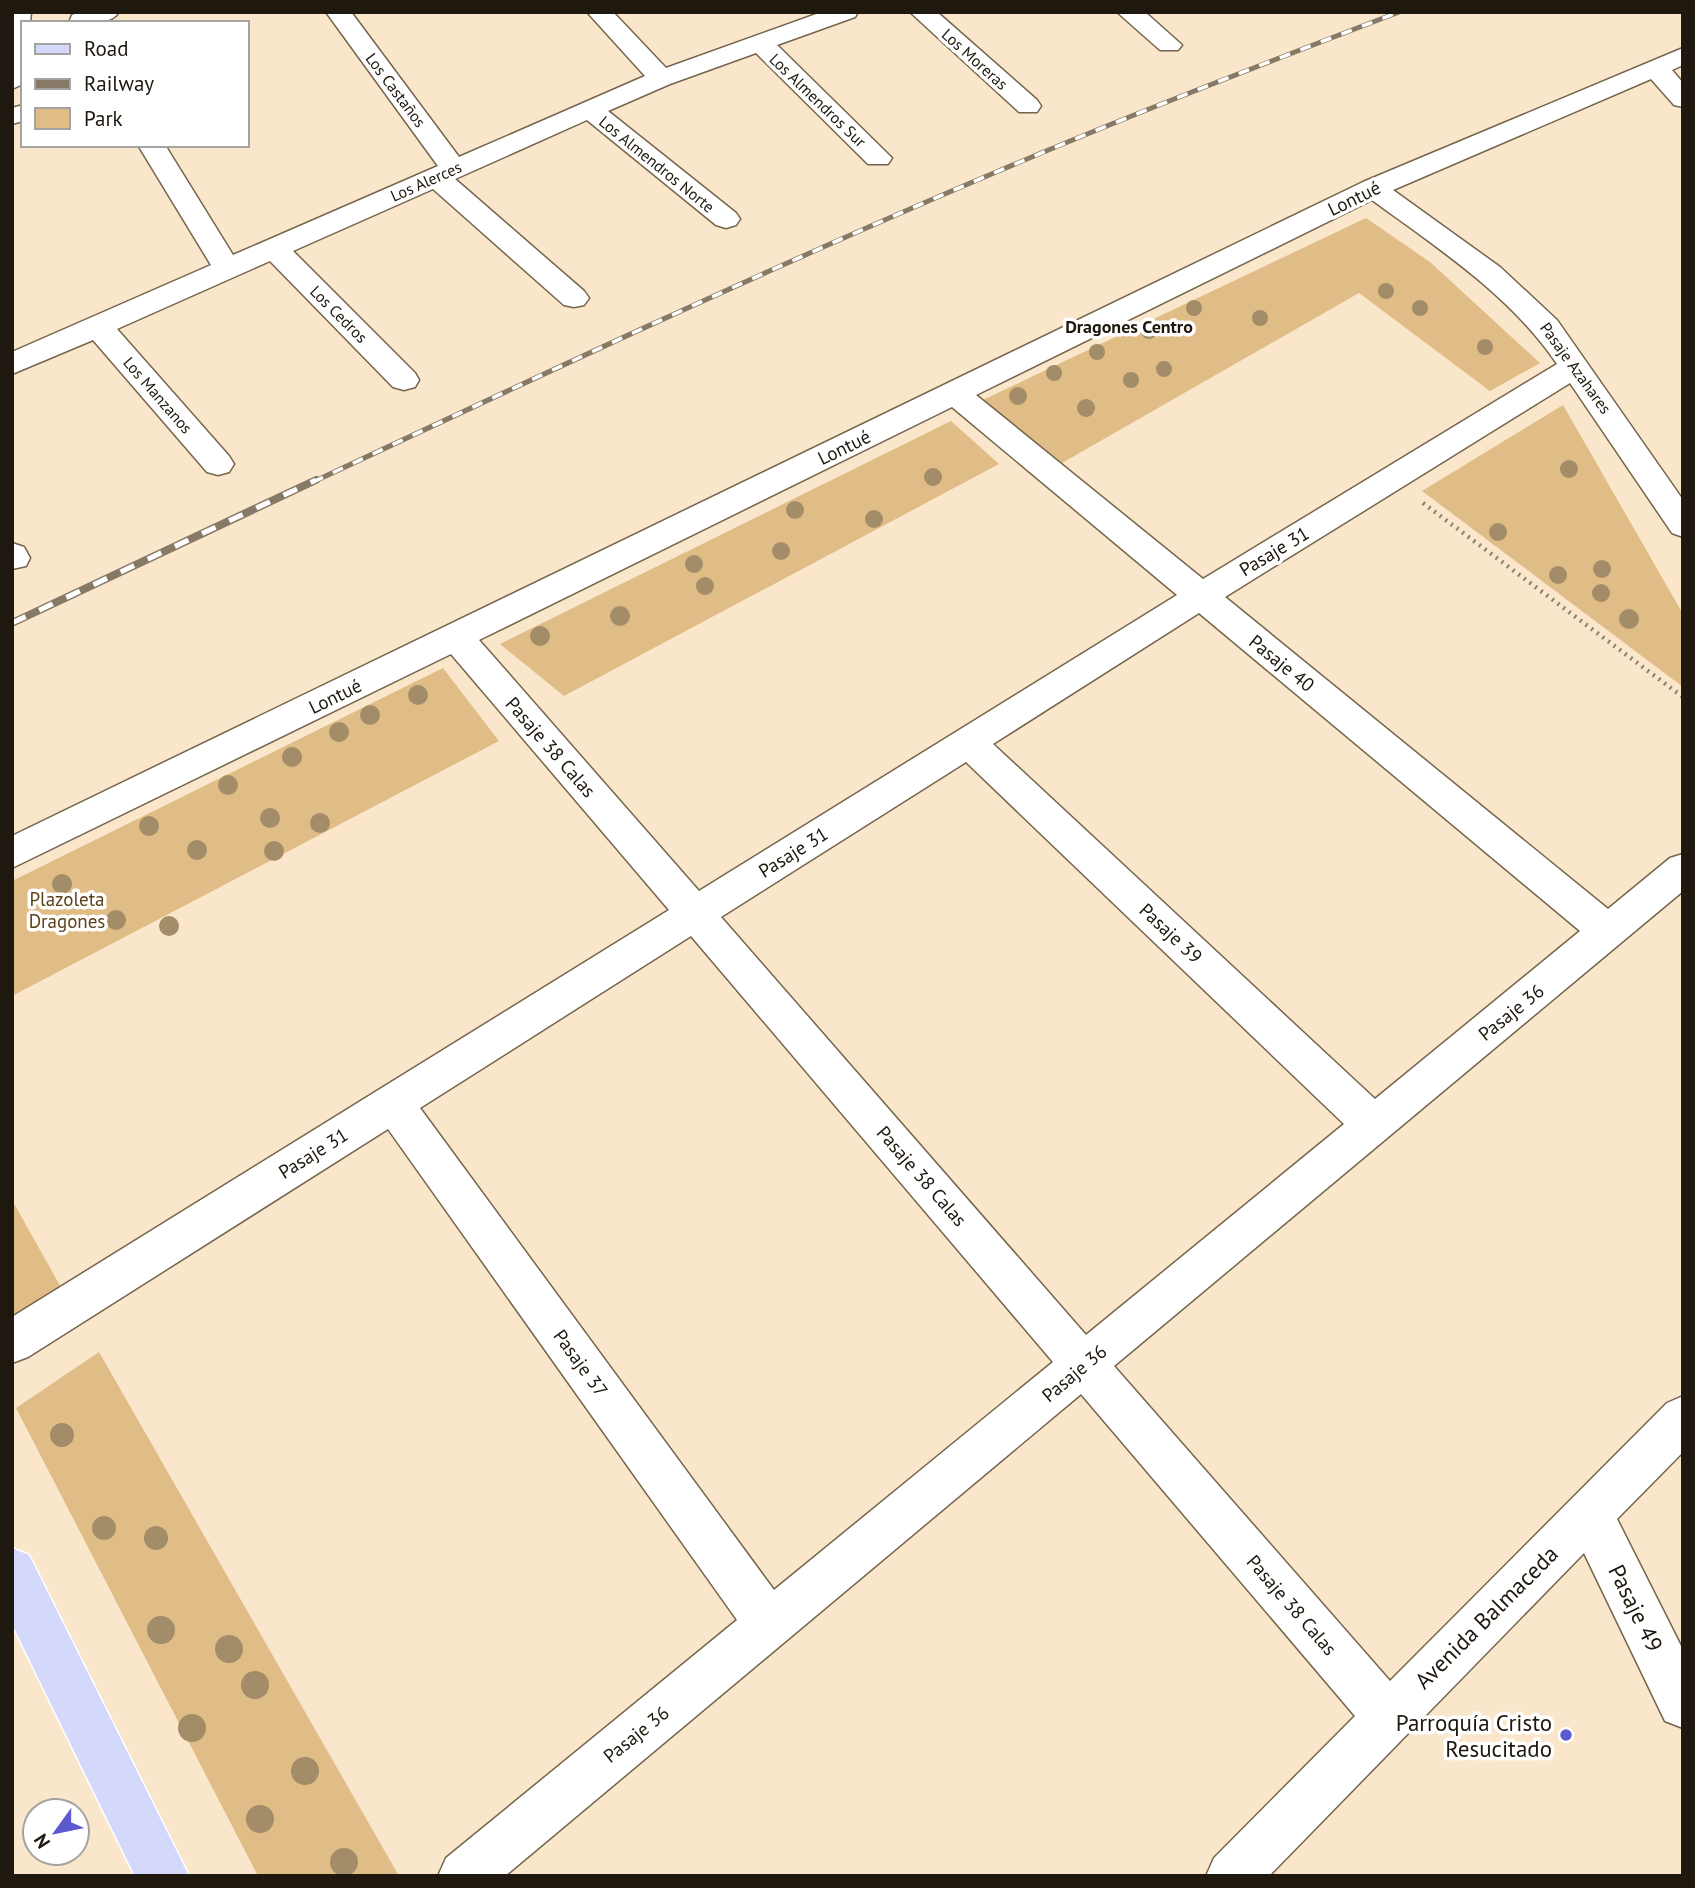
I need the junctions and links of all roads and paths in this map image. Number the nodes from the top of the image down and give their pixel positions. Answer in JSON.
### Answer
{"nodes":[{"id":1,"x":19,"y":12,"type":"edge"},
{"id":2,"x":107,"y":12,"type":"edge"},
{"id":3,"x":338,"y":12,"type":"edge"},
{"id":4,"x":599,"y":12,"type":"edge"},
{"id":5,"x":846,"y":12,"type":"edge"},
{"id":6,"x":922,"y":12,"type":"edge"},
{"id":7,"x":1129,"y":12,"type":"edge"},
{"id":8,"x":82,"y":21,"type":"edge"},
{"id":9,"x":759,"y":42,"type":"junction"},
{"id":10,"x":1170,"y":45,"type":"dead end"},
{"id":11,"x":1669,"y":61,"type":"edge"},
{"id":12,"x":661,"y":78,"type":"junction"},
{"id":13,"x":12,"y":81,"type":"edge"},
{"id":14,"x":1683,"y":99,"type":"edge"},
{"id":15,"x":1028,"y":106,"type":"dead end"},
{"id":16,"x":589,"y":109,"type":"junction"},
{"id":17,"x":152,"y":147,"type":"edge"},
{"id":18,"x":878,"y":158,"type":"dead end"},
{"id":19,"x":445,"y":173,"type":"junction"},
{"id":20,"x":1373,"y":188,"type":"junction"},
{"id":21,"x":726,"y":219,"type":"dead end"},
{"id":22,"x":273,"y":247,"type":"junction"},
{"id":23,"x":227,"y":268,"type":"junction"},
{"id":24,"x":574,"y":298,"type":"dead end"},
{"id":25,"x":98,"y":326,"type":"junction"},
{"id":26,"x":12,"y":364,"type":"edge"},
{"id":27,"x":1576,"y":366,"type":"junction"},
{"id":28,"x":404,"y":380,"type":"dead end"},
{"id":29,"x":954,"y":393,"type":"junction"},
{"id":30,"x":218,"y":464,"type":"dead end"},
{"id":31,"x":1391,"y":479,"type":"junction"},
{"id":32,"x":1683,"y":525,"type":"edge"},
{"id":33,"x":1201,"y":596,"type":"junction"},
{"id":34,"x":456,"y":636,"type":"junction"},
{"id":35,"x":1683,"y":697,"type":"edge"},
{"id":36,"x":968,"y":742,"type":"junction"},
{"id":37,"x":12,"y":853,"type":"edge"},
{"id":38,"x":1683,"y":869,"type":"edge"},
{"id":39,"x":694,"y":913,"type":"junction"},
{"id":40,"x":1609,"y":932,"type":"junction"},
{"id":41,"x":393,"y":1102,"type":"junction"},
{"id":42,"x":1374,"y":1125,"type":"junction"},
{"id":43,"x":12,"y":1342,"type":"edge"},
{"id":44,"x":1085,"y":1364,"type":"junction"},
{"id":45,"x":1683,"y":1419,"type":"edge"},
{"id":46,"x":1589,"y":1512,"type":"junction"},
{"id":47,"x":12,"y":1572,"type":"edge"},
{"id":48,"x":769,"y":1624,"type":"junction"},
{"id":49,"x":1683,"y":1703,"type":"edge"},
{"id":50,"x":1387,"y":1716,"type":"junction"},
{"id":51,"x":163,"y":1876,"type":"edge"},
{"id":52,"x":464,"y":1876,"type":"edge"},
{"id":53,"x":1232,"y":1876,"type":"edge"}],
"edges":[{"from":1,"to":13,"type":"street"},
{"from":2,"to":8,"type":"street"},
{"from":3,"to":19,"type":"street","name":"Los Castaños"},
{"from":4,"to":12,"type":"street"},
{"from":5,"to":9,"type":"street","name":"Los Alerces"},
{"from":6,"to":15,"type":"street","name":"Los Moreras"},
{"from":7,"to":10,"type":"street"},
{"from":9,"to":12,"type":"street","name":"Los Alerces"},
{"from":9,"to":18,"type":"street","name":"Los Almendros Sur"},
{"from":11,"to":14,"type":"street"},
{"from":11,"to":20,"type":"street","name":"Lontué"},
{"from":12,"to":16,"type":"street","name":"Los Alerces"},
{"from":16,"to":19,"type":"street","name":"Los Alerces"},
{"from":16,"to":21,"type":"street","name":"Los Almendros Norte"},
{"from":17,"to":23,"type":"street"},
{"from":19,"to":22,"type":"street","name":"Los Alerces"},
{"from":19,"to":24,"type":"street","name":"Los Castaños"},
{"from":20,"to":27,"type":"street","name":"Pasaje Azahares"},
{"from":20,"to":29,"type":"street","name":"Lontué"},
{"from":22,"to":23,"type":"street","name":"Los Alerces"},
{"from":22,"to":28,"type":"street","name":"Los Cedros"},
{"from":23,"to":25,"type":"street","name":"Los Alerces"},
{"from":25,"to":26,"type":"street","name":"Los Alerces"},
{"from":25,"to":30,"type":"street","name":"Los Manzanos"},
{"from":27,"to":31,"type":"street","name":"Pasaje 31"},
{"from":27,"to":32,"type":"street","name":"Pasaje Azahares"},
{"from":29,"to":33,"type":"street","name":"Pasaje 40"},
{"from":29,"to":34,"type":"street","name":"Lontué"},
{"from":31,"to":33,"type":"street","name":"Pasaje 31"},
{"from":31,"to":35,"type":"path"},
{"from":33,"to":36,"type":"street","name":"Pasaje 31"},
{"from":33,"to":40,"type":"street","name":"Pasaje 40"},
{"from":34,"to":37,"type":"street","name":"Lontué"},
{"from":34,"to":39,"type":"street","name":"Pasaje 38 Calas"},
{"from":36,"to":39,"type":"street","name":"Pasaje 31"},
{"from":36,"to":42,"type":"street","name":"Pasaje 39"},
{"from":38,"to":40,"type":"street","name":"Pasaje 36"},
{"from":39,"to":41,"type":"street","name":"Pasaje 31"},
{"from":39,"to":44,"type":"street","name":"Pasaje 38 Calas"},
{"from":40,"to":42,"type":"street","name":"Pasaje 36"},
{"from":41,"to":43,"type":"street","name":"Pasaje 31"},
{"from":41,"to":48,"type":"street","name":"Pasaje 37"},
{"from":42,"to":44,"type":"street","name":"Pasaje 36"},
{"from":44,"to":48,"type":"street","name":"Pasaje 36"},
{"from":44,"to":50,"type":"street","name":"Pasaje 38 Calas"},
{"from":45,"to":46,"type":"street","name":"Avenida Balmaceda"},
{"from":46,"to":49,"type":"street","name":"Pasaje 49"},
{"from":46,"to":50,"type":"street","name":"Avenida Balmaceda"},
{"from":47,"to":51,"type":"main road"},
{"from":48,"to":52,"type":"street","name":"Pasaje 36"},
{"from":50,"to":53,"type":"street","name":"Avenida Balmaceda"}]}
